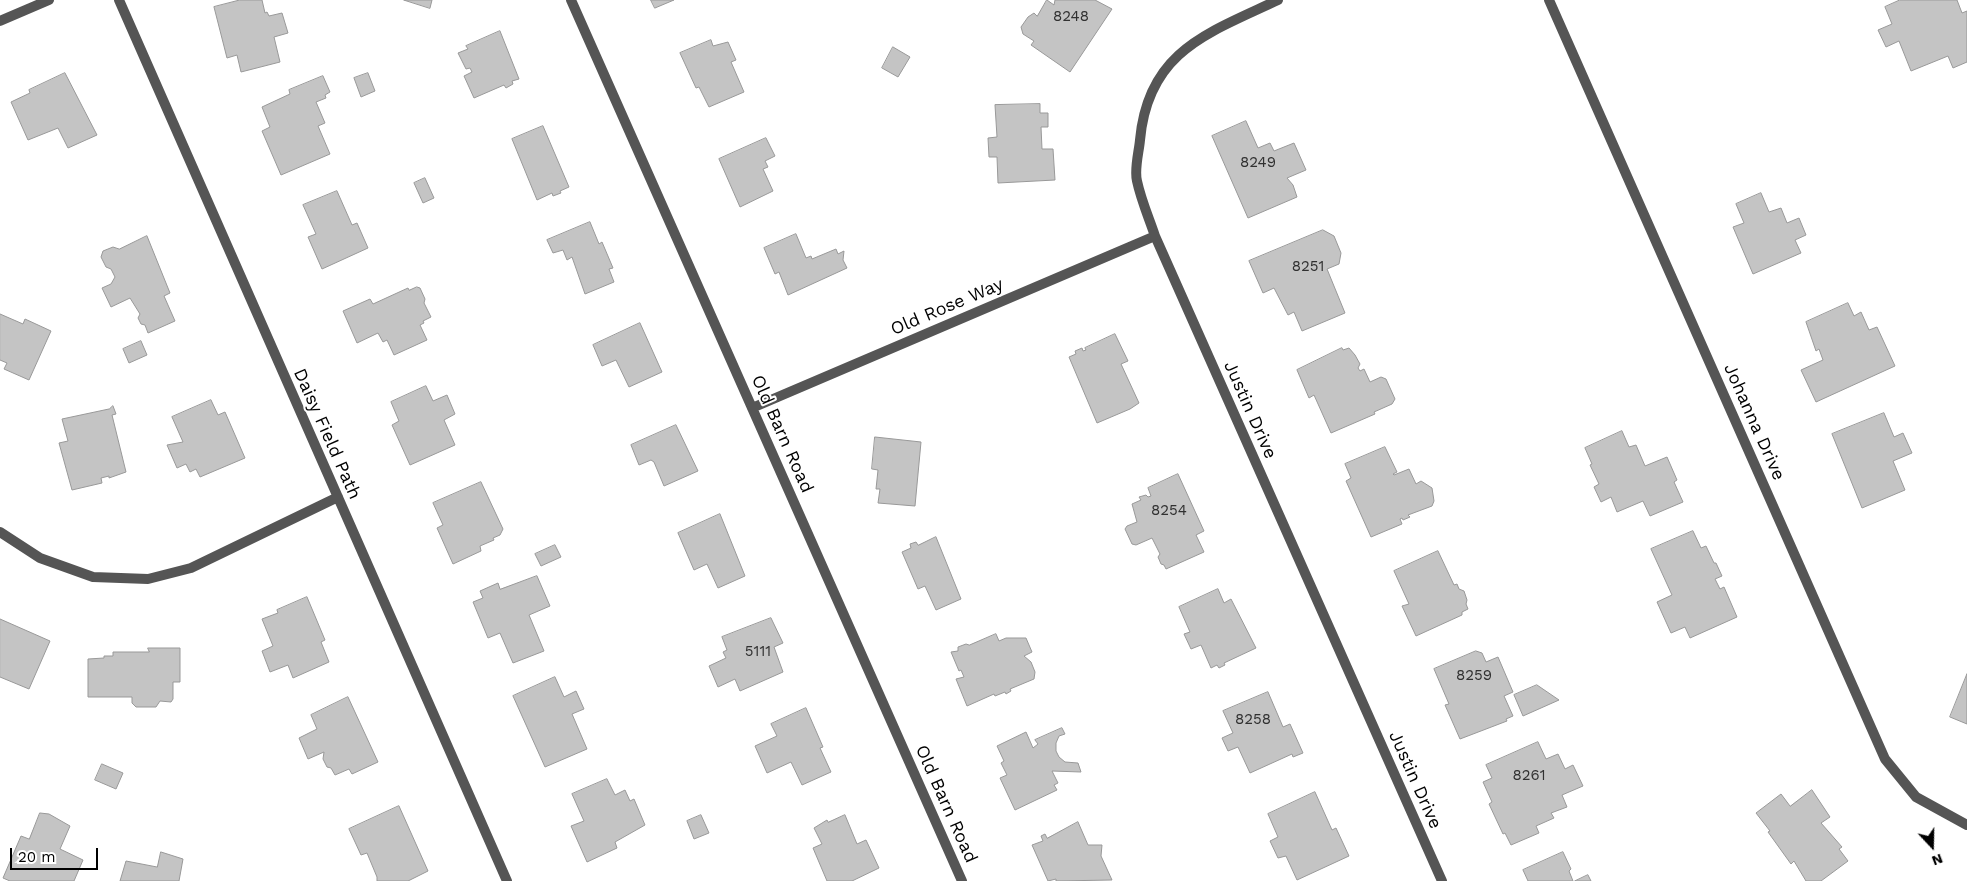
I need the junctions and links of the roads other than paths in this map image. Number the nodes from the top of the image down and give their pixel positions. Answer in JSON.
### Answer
{"nodes":[{"id":1,"x":49,"y":0,"type":"edge"},
{"id":2,"x":118,"y":0,"type":"edge"},
{"id":3,"x":572,"y":0,"type":"edge"},
{"id":4,"x":1278,"y":0,"type":"edge"},
{"id":5,"x":1549,"y":0,"type":"edge"},
{"id":6,"x":0,"y":22,"type":"edge"},
{"id":7,"x":1155,"y":236,"type":"junction"},
{"id":8,"x":752,"y":408,"type":"junction"},
{"id":9,"x":338,"y":497,"type":"junction"},
{"id":10,"x":0,"y":532,"type":"edge"},
{"id":11,"x":1967,"y":825,"type":"edge"},
{"id":12,"x":506,"y":881,"type":"edge"},
{"id":13,"x":962,"y":881,"type":"edge"},
{"id":14,"x":1442,"y":881,"type":"edge"}],
"edges":[{"from":1,"to":6,"type":"street"},
{"from":2,"to":9,"type":"street","name":"Daisy Field Path"},
{"from":3,"to":8,"type":"street","name":"Old Barn Road"},
{"from":4,"to":7,"type":"street","name":"Justin Drive"},
{"from":5,"to":11,"type":"street","name":"Johanna Drive"},
{"from":7,"to":8,"type":"street","name":"Old Rose Way"},
{"from":7,"to":14,"type":"street","name":"Justin Drive"},
{"from":8,"to":13,"type":"street","name":"Old Barn Road"},
{"from":9,"to":10,"type":"street"},
{"from":9,"to":12,"type":"street","name":"Daisy Field Path"}]}
